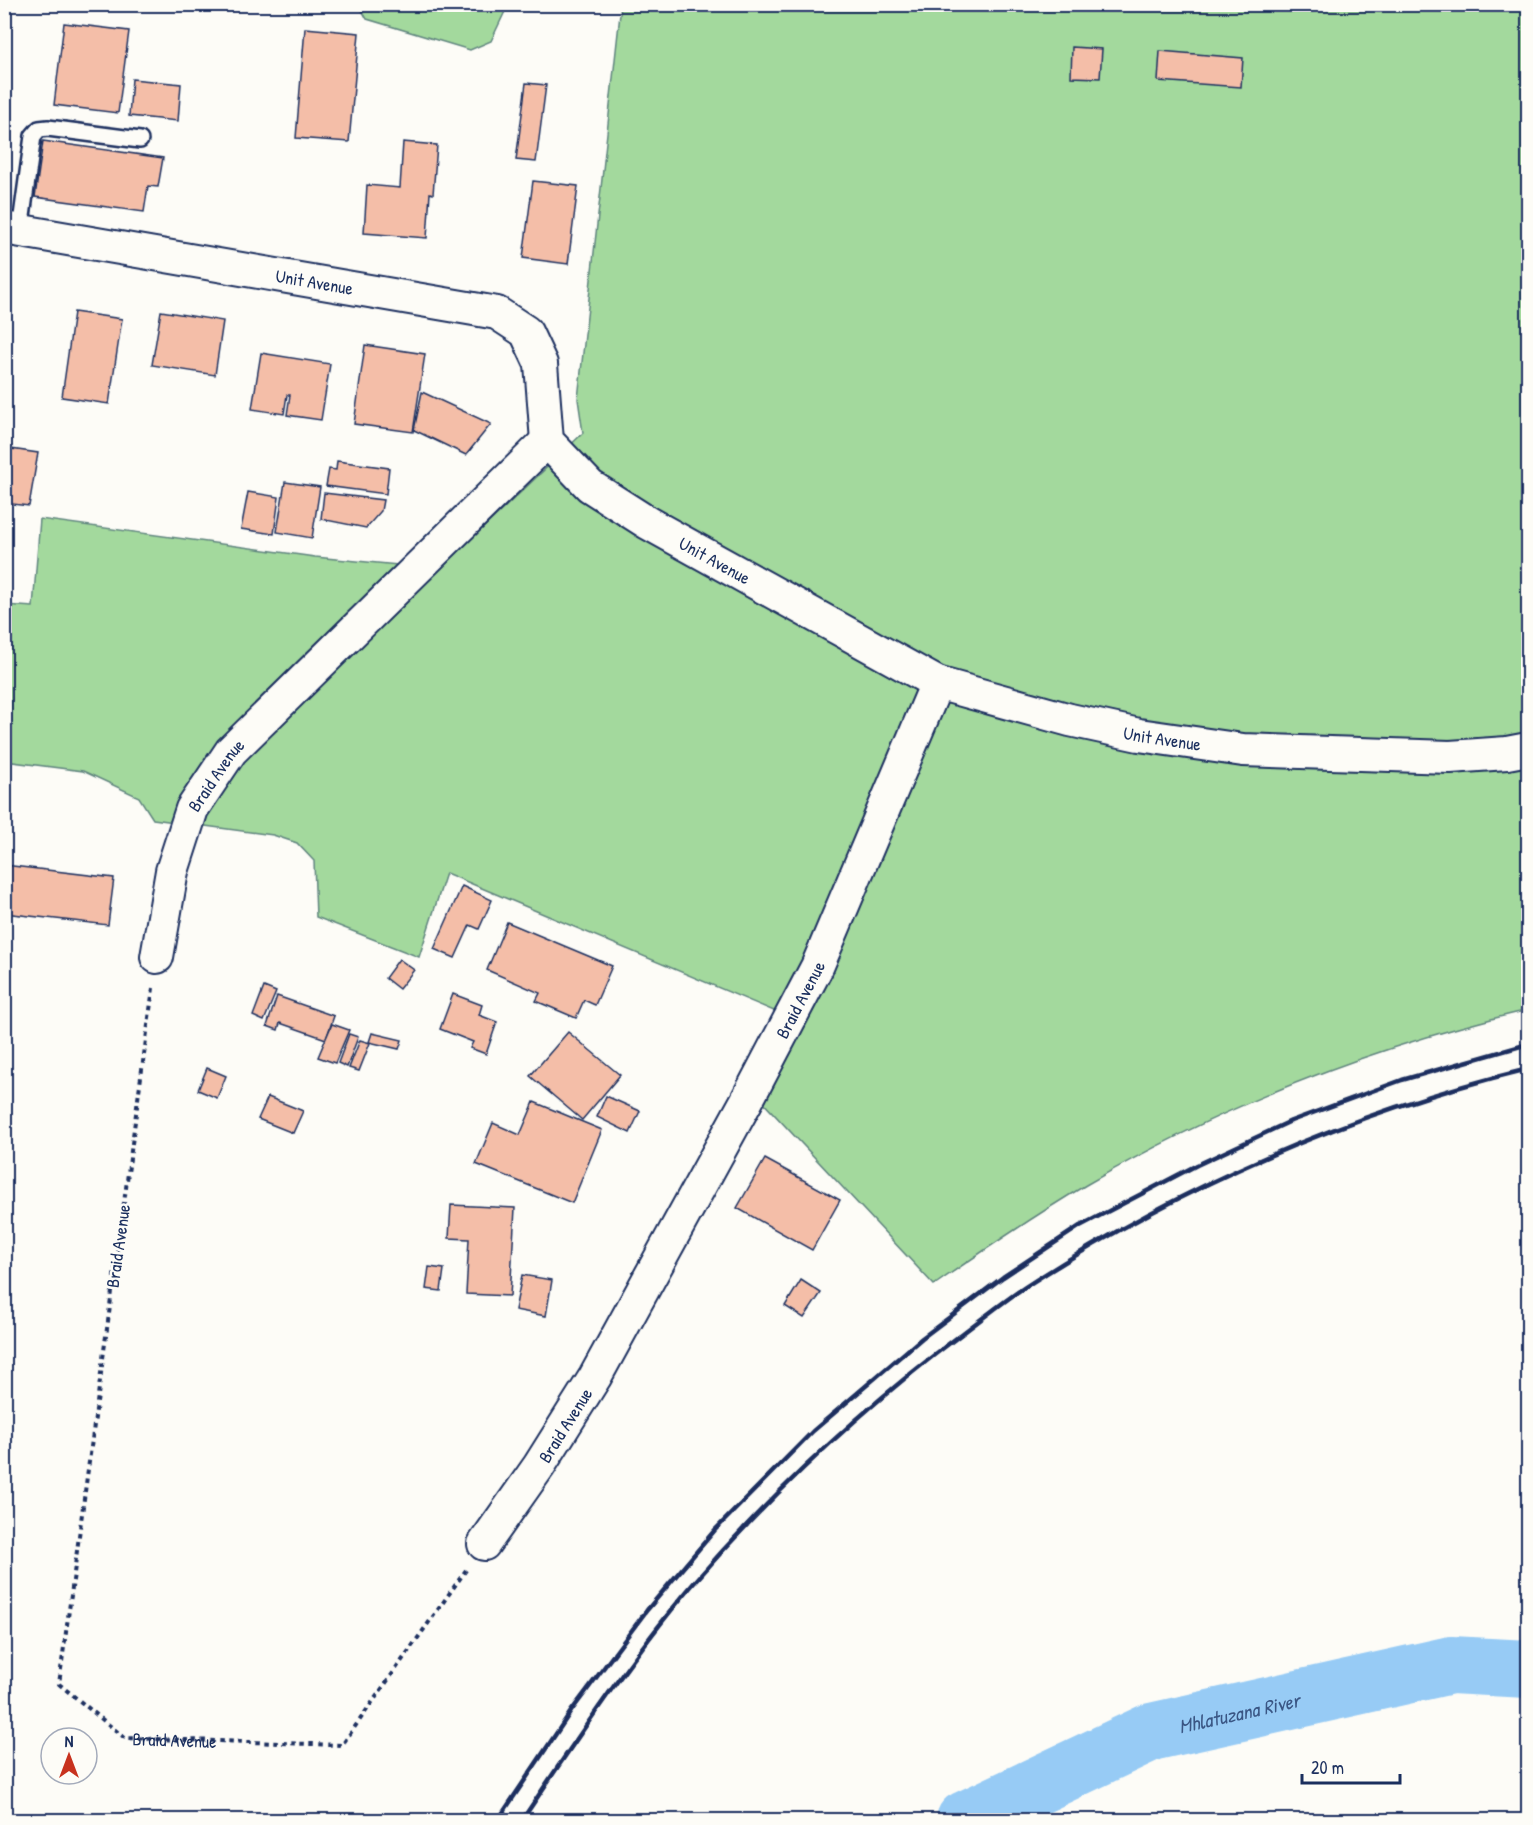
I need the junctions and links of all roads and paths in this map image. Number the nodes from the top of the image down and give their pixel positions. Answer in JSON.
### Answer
{"nodes":[{"id":1,"x":140,"y":140,"type":"dead end"},
{"id":2,"x":12,"y":230,"type":"edge"},
{"id":3,"x":547,"y":441,"type":"junction"},
{"id":4,"x":937,"y":683,"type":"junction"},
{"id":5,"x":1528,"y":749,"type":"edge"},
{"id":6,"x":157,"y":957,"type":"joint"},
{"id":7,"x":484,"y":1544,"type":"joint"}],
"edges":[{"from":1,"to":2,"type":"lane"},
{"from":2,"to":3,"type":"street","name":"Unit Avenue"},
{"from":3,"to":4,"type":"street","name":"Unit Avenue"},
{"from":3,"to":6,"type":"street","name":"Braid Avenue"},
{"from":4,"to":5,"type":"street","name":"Unit Avenue"},
{"from":4,"to":7,"type":"street","name":"Braid Avenue"},
{"from":6,"to":7,"type":"path","name":"Braid Avenue"}]}
